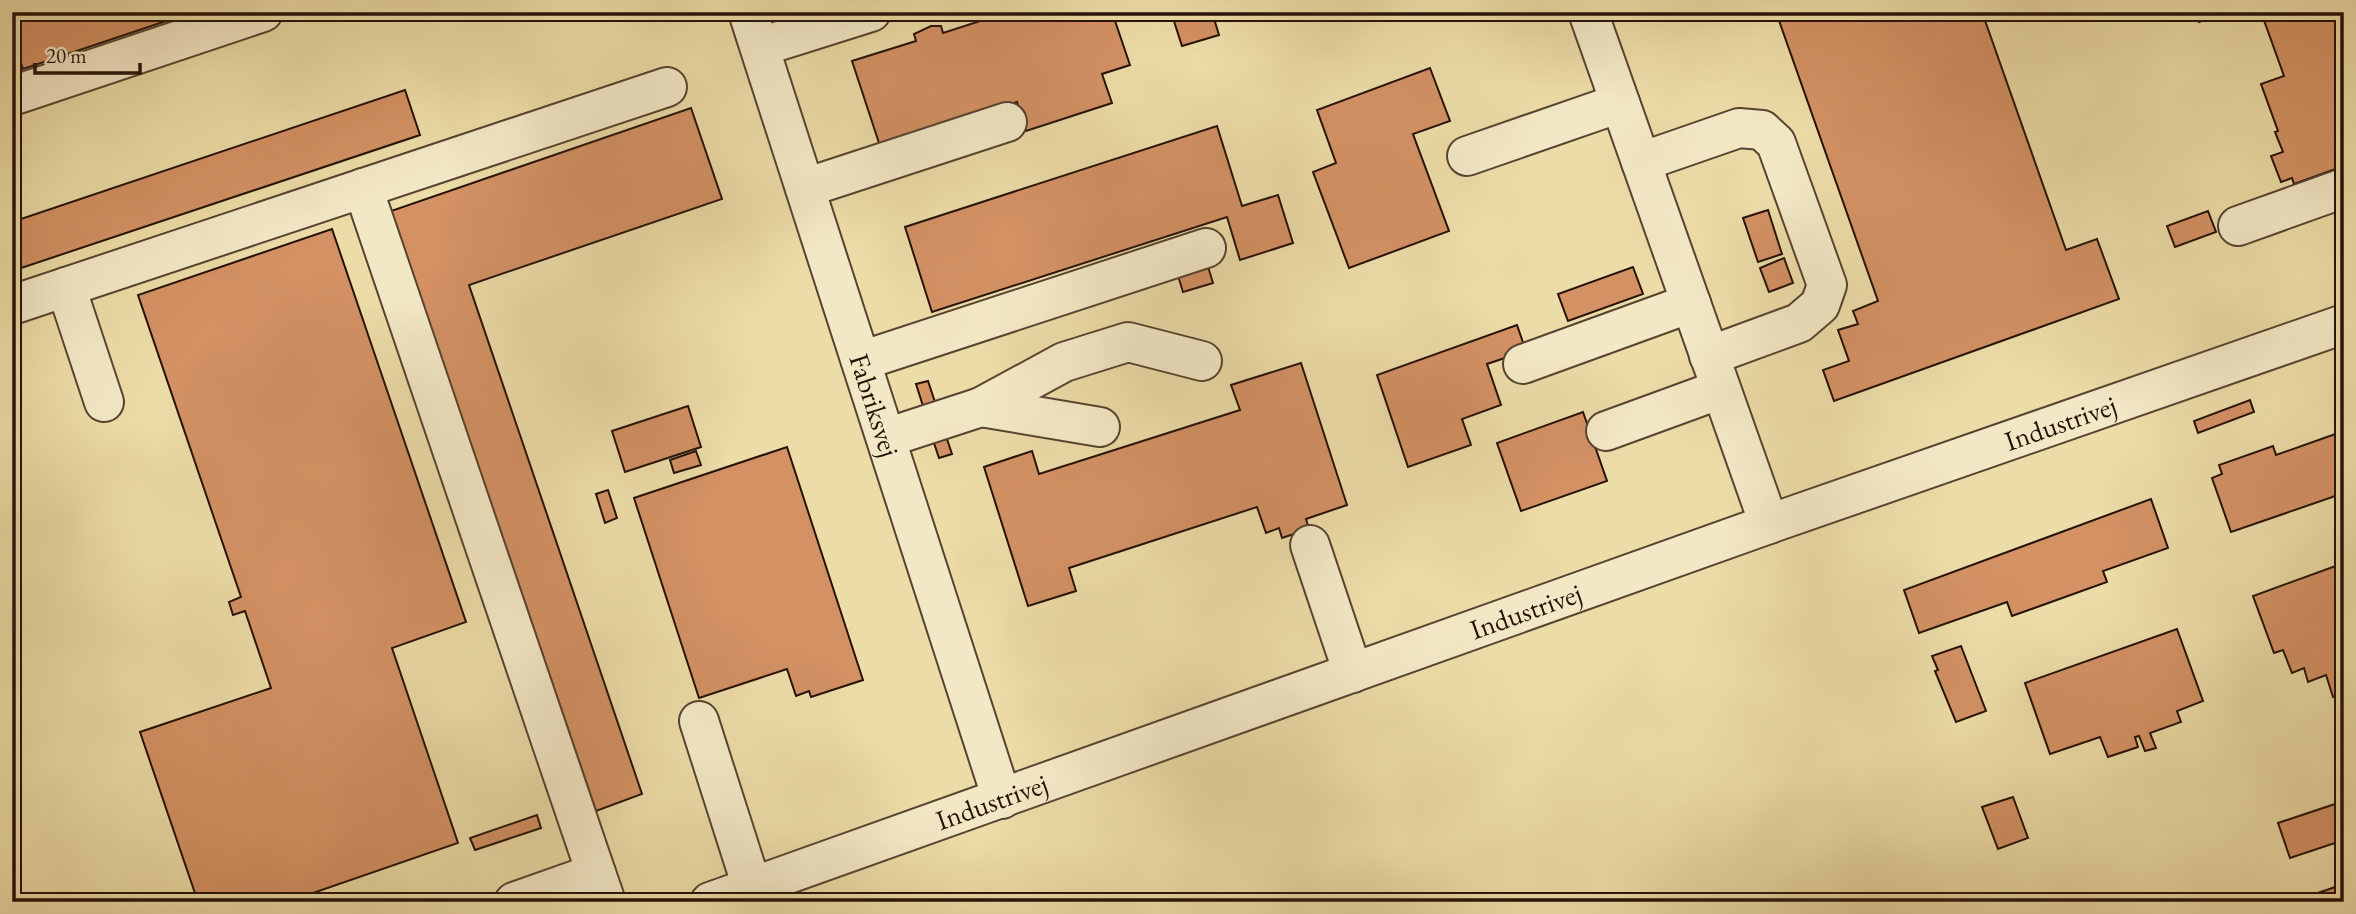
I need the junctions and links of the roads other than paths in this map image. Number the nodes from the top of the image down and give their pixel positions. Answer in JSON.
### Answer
{"nodes":[{"id":1,"x":263,"y":12,"type":"edge"},
{"id":2,"x":871,"y":12,"type":"edge"},
{"id":3,"x":1588,"y":12,"type":"edge"},
{"id":4,"x":754,"y":30,"type":"edge"},
{"id":5,"x":667,"y":87,"type":"dead end"},
{"id":6,"x":12,"y":96,"type":"edge"},
{"id":7,"x":1620,"y":103,"type":"junction"},
{"id":8,"x":1007,"y":122,"type":"dead end"},
{"id":9,"x":1467,"y":156,"type":"dead end"},
{"id":10,"x":1641,"y":162,"type":"junction"},
{"id":11,"x":363,"y":188,"type":"junction"},
{"id":12,"x":805,"y":188,"type":"junction"},
{"id":13,"x":2344,"y":188,"type":"edge"},
{"id":14,"x":2238,"y":226,"type":"dead end"},
{"id":15,"x":1206,"y":248,"type":"dead end"},
{"id":16,"x":66,"y":287,"type":"junction"},
{"id":17,"x":1691,"y":303,"type":"junction"},
{"id":18,"x":12,"y":305,"type":"edge"},
{"id":19,"x":2344,"y":324,"type":"edge"},
{"id":20,"x":861,"y":361,"type":"junction"},
{"id":21,"x":1202,"y":361,"type":"dead end"},
{"id":22,"x":1523,"y":364,"type":"dead end"},
{"id":23,"x":1715,"y":372,"type":"junction"},
{"id":24,"x":104,"y":402,"type":"dead end"},
{"id":25,"x":981,"y":407,"type":"junction"},
{"id":26,"x":1100,"y":427,"type":"dead end"},
{"id":27,"x":1606,"y":431,"type":"dead end"},
{"id":28,"x":886,"y":438,"type":"junction"},
{"id":29,"x":1769,"y":524,"type":"junction"},
{"id":30,"x":1310,"y":545,"type":"dead end"},
{"id":31,"x":1353,"y":673,"type":"junction"},
{"id":32,"x":699,"y":721,"type":"dead end"},
{"id":33,"x":1002,"y":799,"type":"junction"},
{"id":34,"x":752,"y":887,"type":"junction"},
{"id":35,"x":601,"y":888,"type":"edge"},
{"id":36,"x":514,"y":902,"type":"edge"},
{"id":37,"x":710,"y":902,"type":"edge"}],
"edges":[{"from":1,"to":6,"type":"street"},
{"from":2,"to":4,"type":"street"},
{"from":3,"to":7,"type":"street"},
{"from":4,"to":12,"type":"street","name":"Fabriksvej"},
{"from":5,"to":11,"type":"street"},
{"from":7,"to":9,"type":"street"},
{"from":7,"to":10,"type":"street"},
{"from":8,"to":12,"type":"street"},
{"from":10,"to":17,"type":"street"},
{"from":10,"to":23,"type":"street"},
{"from":11,"to":16,"type":"street"},
{"from":11,"to":35,"type":"street"},
{"from":12,"to":20,"type":"street","name":"Fabriksvej"},
{"from":13,"to":14,"type":"street"},
{"from":15,"to":20,"type":"street"},
{"from":16,"to":18,"type":"street"},
{"from":16,"to":24,"type":"street"},
{"from":17,"to":22,"type":"street"},
{"from":17,"to":23,"type":"street"},
{"from":19,"to":29,"type":"street","name":"Industrivej"},
{"from":20,"to":28,"type":"street","name":"Fabriksvej"},
{"from":21,"to":25,"type":"street"},
{"from":23,"to":27,"type":"street"},
{"from":23,"to":29,"type":"street"},
{"from":25,"to":26,"type":"street"},
{"from":25,"to":28,"type":"street"},
{"from":28,"to":33,"type":"street","name":"Fabriksvej"},
{"from":29,"to":31,"type":"street","name":"Industrivej"},
{"from":30,"to":31,"type":"street"},
{"from":31,"to":33,"type":"street","name":"Industrivej"},
{"from":32,"to":34,"type":"street"},
{"from":33,"to":34,"type":"street","name":"Industrivej"},
{"from":34,"to":37,"type":"street","name":"Industrivej"},
{"from":35,"to":36,"type":"street"}]}
